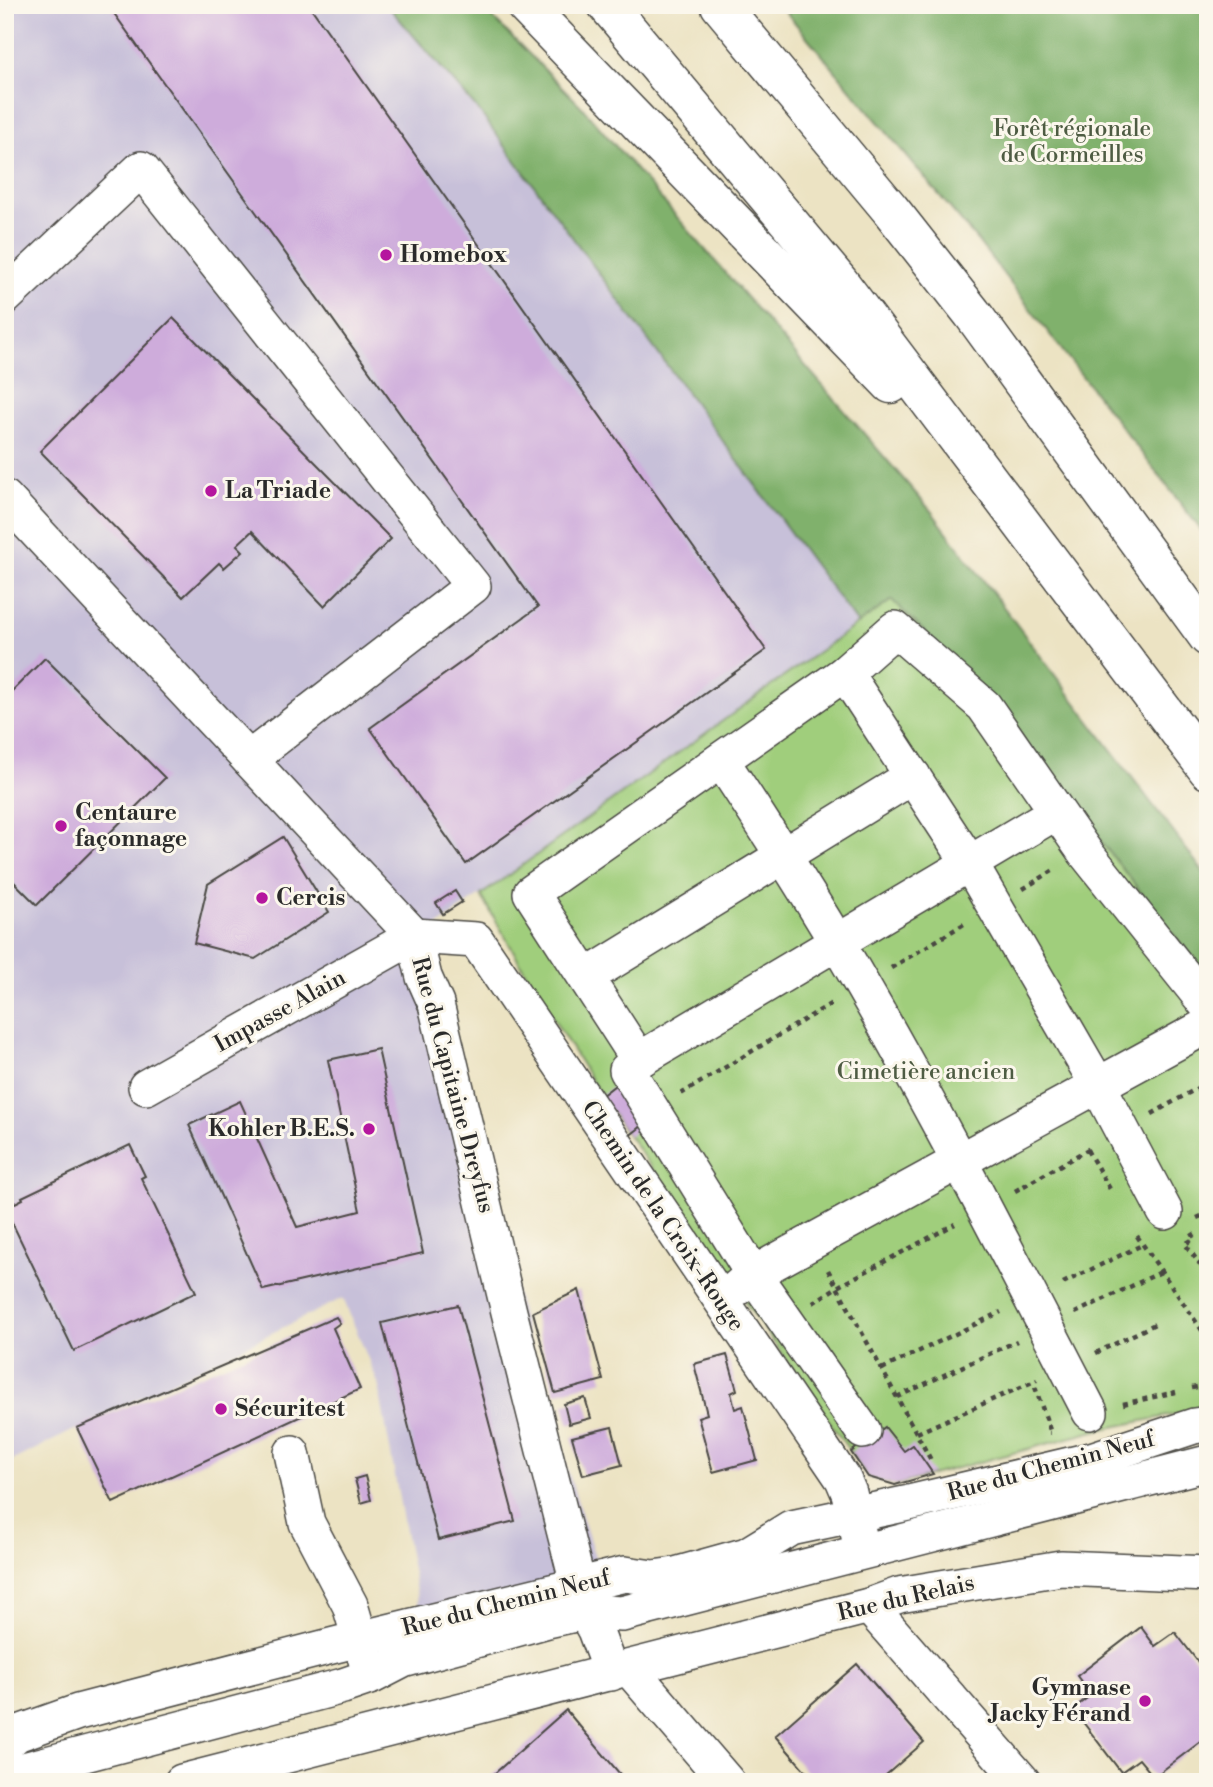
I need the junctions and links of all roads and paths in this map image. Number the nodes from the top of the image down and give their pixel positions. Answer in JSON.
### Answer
{"nodes":[{"id":1,"x":525,"y":5,"type":"edge"},
{"id":2,"x":607,"y":5,"type":"edge"},
{"id":3,"x":720,"y":5,"type":"edge"},
{"id":4,"x":5,"y":297,"type":"edge"},
{"id":5,"x":1000,"y":495,"type":"junction"},
{"id":6,"x":5,"y":498,"type":"edge"},
{"id":7,"x":1208,"y":637,"type":"edge"},
{"id":8,"x":845,"y":673,"type":"junction"},
{"id":9,"x":249,"y":759,"type":"junction"},
{"id":10,"x":721,"y":760,"type":"junction"},
{"id":11,"x":1208,"y":770,"type":"edge"},
{"id":12,"x":913,"y":776,"type":"junction"},
{"id":13,"x":1056,"y":812,"type":"junction"},
{"id":14,"x":784,"y":855,"type":"junction"},
{"id":15,"x":970,"y":864,"type":"junction"},
{"id":16,"x":414,"y":936,"type":"junction"},
{"id":17,"x":837,"y":943,"type":"junction"},
{"id":18,"x":586,"y":977,"type":"junction"},
{"id":19,"x":1208,"y":1006,"type":"edge"},
{"id":20,"x":1208,"y":1025,"type":"edge"},
{"id":21,"x":639,"y":1059,"type":"junction"},
{"id":22,"x":1098,"y":1085,"type":"junction"},
{"id":23,"x":146,"y":1087,"type":"dead end"},
{"id":24,"x":1087,"y":1150,"type":"dead end"},
{"id":25,"x":959,"y":1161,"type":"junction"},
{"id":26,"x":1115,"y":1197,"type":"dead end"},
{"id":27,"x":1164,"y":1212,"type":"dead end"},
{"id":28,"x":1135,"y":1233,"type":"dead end"},
{"id":29,"x":812,"y":1241,"type":"junction"},
{"id":30,"x":753,"y":1274,"type":"junction"},
{"id":31,"x":721,"y":1301,"type":"junction"},
{"id":32,"x":1208,"y":1339,"type":"edge"},
{"id":33,"x":1018,"y":1340,"type":"dead end"},
{"id":34,"x":1022,"y":1350,"type":"dead end"},
{"id":35,"x":1030,"y":1371,"type":"dead end"},
{"id":36,"x":1208,"y":1385,"type":"edge"},
{"id":37,"x":1090,"y":1412,"type":"joint"},
{"id":38,"x":1208,"y":1424,"type":"edge"},
{"id":39,"x":863,"y":1431,"type":"dead end"},
{"id":40,"x":1038,"y":1436,"type":"dead end"},
{"id":41,"x":292,"y":1454,"type":"dead end"},
{"id":42,"x":933,"y":1463,"type":"dead end"},
{"id":43,"x":1208,"y":1463,"type":"edge"},
{"id":44,"x":855,"y":1513,"type":"junction"},
{"id":45,"x":863,"y":1553,"type":"junction"},
{"id":46,"x":1208,"y":1574,"type":"edge"},
{"id":47,"x":582,"y":1598,"type":"junction"},
{"id":48,"x":869,"y":1606,"type":"junction"},
{"id":49,"x":359,"y":1640,"type":"junction"},
{"id":50,"x":620,"y":1671,"type":"junction"},
{"id":51,"x":372,"y":1676,"type":"junction"},
{"id":52,"x":7,"y":1737,"type":"edge"},
{"id":53,"x":5,"y":1775,"type":"edge"},
{"id":54,"x":182,"y":1782,"type":"edge"},
{"id":55,"x":727,"y":1782,"type":"edge"},
{"id":56,"x":1023,"y":1782,"type":"edge"}],
"edges":[{"from":1,"to":5,"type":"highway"},
{"from":2,"to":5,"type":"highway"},
{"from":3,"to":7,"type":"highway"},
{"from":4,"to":9,"type":"street"},
{"from":5,"to":11,"type":"highway"},
{"from":6,"to":9,"type":"street","name":"Rue du Capitaine Dreyfus"},
{"from":8,"to":10,"type":"street"},
{"from":8,"to":12,"type":"street"},
{"from":8,"to":13,"type":"street"},
{"from":9,"to":16,"type":"street","name":"Rue du Capitaine Dreyfus"},
{"from":10,"to":14,"type":"street"},
{"from":10,"to":18,"type":"street"},
{"from":12,"to":14,"type":"street"},
{"from":12,"to":15,"type":"street"},
{"from":13,"to":15,"type":"street"},
{"from":13,"to":19,"type":"street"},
{"from":14,"to":17,"type":"street"},
{"from":14,"to":18,"type":"street"},
{"from":15,"to":17,"type":"street"},
{"from":15,"to":22,"type":"street"},
{"from":16,"to":23,"type":"street","name":"Impasse Alain"},
{"from":16,"to":31,"type":"street","name":"Chemin de la Croix-Rouge"},
{"from":16,"to":47,"type":"street","name":"Rue du Capitaine Dreyfus"},
{"from":17,"to":21,"type":"street"},
{"from":17,"to":25,"type":"street"},
{"from":18,"to":21,"type":"street"},
{"from":20,"to":22,"type":"street"},
{"from":21,"to":30,"type":"street"},
{"from":22,"to":25,"type":"street"},
{"from":22,"to":27,"type":"street"},
{"from":24,"to":26,"type":"path"},
{"from":25,"to":29,"type":"street"},
{"from":25,"to":37,"type":"street"},
{"from":28,"to":32,"type":"path"},
{"from":29,"to":30,"type":"street"},
{"from":29,"to":42,"type":"path"},
{"from":30,"to":31,"type":"street"},
{"from":30,"to":39,"type":"street"},
{"from":31,"to":44,"type":"street","name":"Chemin de la Croix-Rouge"},
{"from":33,"to":34,"type":"path"},
{"from":35,"to":40,"type":"path"},
{"from":36,"to":37,"type":"path"},
{"from":38,"to":44,"type":"street","name":"Rue du Chemin Neuf"},
{"from":41,"to":49,"type":"street"},
{"from":43,"to":45,"type":"street","name":"Rue du Chemin Neuf"},
{"from":44,"to":45,"type":"street","name":"Chemin de la Croix-Rouge"},
{"from":44,"to":47,"type":"street","name":"Rue du Chemin Neuf"},
{"from":45,"to":47,"type":"street","name":"Rue du Chemin Neuf"},
{"from":46,"to":48,"type":"street","name":"Rue du Relais"},
{"from":47,"to":49,"type":"street","name":"Rue du Chemin Neuf"},
{"from":47,"to":50,"type":"street"},
{"from":47,"to":51,"type":"street","name":"Rue du Chemin Neuf"},
{"from":48,"to":50,"type":"street","name":"Rue du Relais"},
{"from":48,"to":56,"type":"street"},
{"from":49,"to":51,"type":"street"},
{"from":49,"to":52,"type":"street","name":"Rue du Chemin Neuf"},
{"from":50,"to":54,"type":"street","name":"Rue du Relais"},
{"from":50,"to":55,"type":"street"},
{"from":51,"to":53,"type":"street","name":"Rue du Chemin Neuf"}]}
